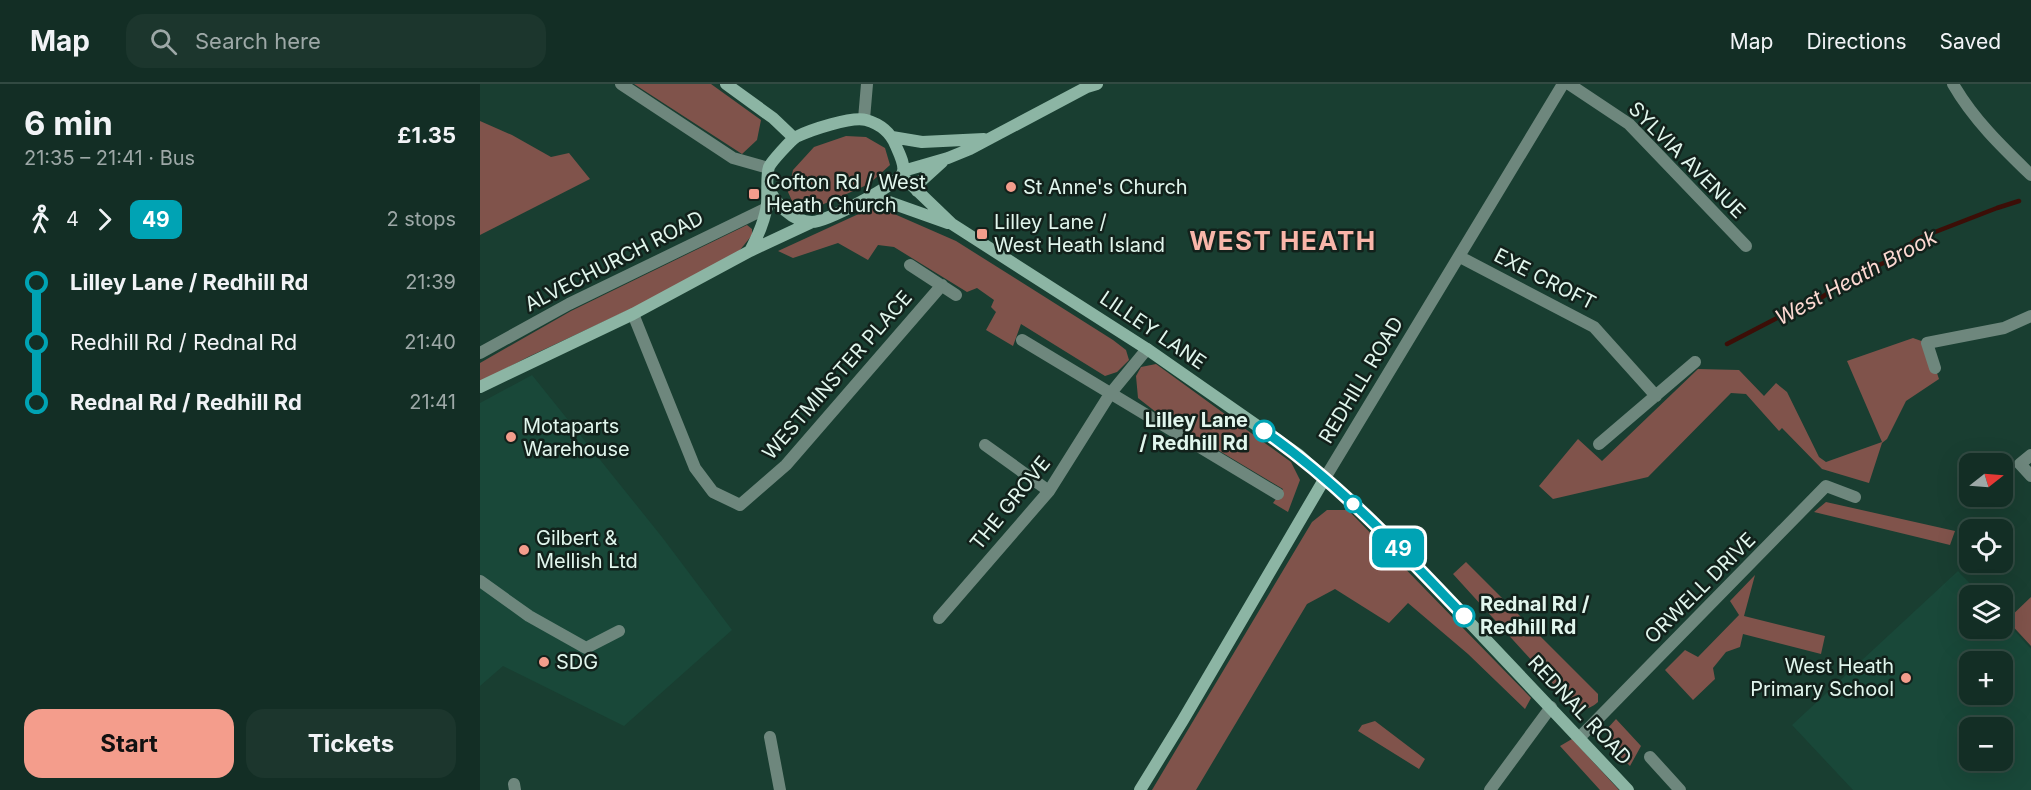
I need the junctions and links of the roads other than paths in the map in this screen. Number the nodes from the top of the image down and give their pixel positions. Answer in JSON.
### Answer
{"nodes":[{"id":1,"x":621,"y":84,"type":"edge"},
{"id":2,"x":726,"y":84,"type":"edge"},
{"id":3,"x":867,"y":84,"type":"edge"},
{"id":4,"x":1097,"y":84,"type":"edge"},
{"id":5,"x":1563,"y":84,"type":"edge"},
{"id":6,"x":1569,"y":84,"type":"edge"},
{"id":7,"x":1953,"y":84,"type":"edge"},
{"id":8,"x":864,"y":119,"type":"junction"},
{"id":9,"x":794,"y":138,"type":"junction"},
{"id":10,"x":892,"y":138,"type":"junction"},
{"id":11,"x":986,"y":139,"type":"junction"},
{"id":12,"x":948,"y":158,"type":"junction"},
{"id":13,"x":768,"y":168,"type":"junction"},
{"id":14,"x":902,"y":173,"type":"junction"},
{"id":15,"x":2031,"y":175,"type":"edge"},
{"id":16,"x":768,"y":187,"type":"junction"},
{"id":17,"x":917,"y":191,"type":"junction"},
{"id":18,"x":872,"y":196,"type":"junction"},
{"id":19,"x":767,"y":208,"type":"junction"},
{"id":20,"x":812,"y":222,"type":"junction"},
{"id":21,"x":952,"y":224,"type":"junction"},
{"id":22,"x":1746,"y":246,"type":"dead end"},
{"id":23,"x":750,"y":251,"type":"junction"},
{"id":24,"x":1460,"y":257,"type":"junction"},
{"id":25,"x":910,"y":265,"type":"dead end"},
{"id":26,"x":942,"y":285,"type":"junction"},
{"id":27,"x":956,"y":295,"type":"dead end"},
{"id":28,"x":633,"y":314,"type":"junction"},
{"id":29,"x":2031,"y":316,"type":"edge"},
{"id":30,"x":1022,"y":340,"type":"dead end"},
{"id":31,"x":1147,"y":349,"type":"junction"},
{"id":32,"x":480,"y":353,"type":"edge"},
{"id":33,"x":1695,"y":362,"type":"dead end"},
{"id":34,"x":1935,"y":368,"type":"dead end"},
{"id":35,"x":480,"y":387,"type":"edge"},
{"id":36,"x":1110,"y":394,"type":"junction"},
{"id":37,"x":1656,"y":396,"type":"junction"},
{"id":38,"x":1599,"y":444,"type":"dead end"},
{"id":39,"x":985,"y":445,"type":"dead end"},
{"id":40,"x":2031,"y":455,"type":"edge"},
{"id":41,"x":2031,"y":476,"type":"edge"},
{"id":42,"x":1325,"y":478,"type":"junction"},
{"id":43,"x":1049,"y":491,"type":"junction"},
{"id":44,"x":1278,"y":494,"type":"dead end"},
{"id":45,"x":1855,"y":497,"type":"dead end"},
{"id":46,"x":480,"y":581,"type":"edge"},
{"id":47,"x":939,"y":618,"type":"dead end"},
{"id":48,"x":619,"y":631,"type":"dead end"},
{"id":49,"x":1551,"y":706,"type":"junction"},
{"id":50,"x":770,"y":737,"type":"dead end"},
{"id":51,"x":1580,"y":737,"type":"junction"},
{"id":52,"x":1650,"y":757,"type":"dead end"},
{"id":53,"x":780,"y":790,"type":"edge"},
{"id":54,"x":1140,"y":790,"type":"edge"},
{"id":55,"x":1490,"y":790,"type":"edge"},
{"id":56,"x":1628,"y":790,"type":"edge"},
{"id":57,"x":1680,"y":790,"type":"edge"}],
"edges":[{"from":1,"to":13,"type":"street"},
{"from":2,"to":9,"type":"street"},
{"from":3,"to":8,"type":"street"},
{"from":4,"to":11,"type":"street"},
{"from":5,"to":24,"type":"street","name":"REDHILL ROAD"},
{"from":6,"to":22,"type":"street","name":"SYLVIA AVENUE"},
{"from":7,"to":15,"type":"street"},
{"from":8,"to":9,"type":"street"},
{"from":8,"to":10,"type":"street"},
{"from":9,"to":13,"type":"street"},
{"from":10,"to":11,"type":"street"},
{"from":10,"to":14,"type":"street"},
{"from":11,"to":12,"type":"street"},
{"from":12,"to":14,"type":"street"},
{"from":12,"to":17,"type":"street"},
{"from":13,"to":16,"type":"street"},
{"from":14,"to":17,"type":"street","name":"LILLEY LANE"},
{"from":14,"to":18,"type":"street"},
{"from":16,"to":19,"type":"street"},
{"from":16,"to":20,"type":"street"},
{"from":17,"to":21,"type":"street","name":"LILLEY LANE"},
{"from":18,"to":20,"type":"street"},
{"from":18,"to":21,"type":"street","name":"LILLEY LANE"},
{"from":19,"to":23,"type":"street"},
{"from":19,"to":32,"type":"street","name":"ALVECHURCH ROAD"},
{"from":20,"to":23,"type":"street"},
{"from":21,"to":31,"type":"street","name":"LILLEY LANE"},
{"from":23,"to":28,"type":"street"},
{"from":24,"to":37,"type":"street","name":"EXE CROFT"},
{"from":24,"to":42,"type":"street","name":"REDHILL ROAD"},
{"from":25,"to":26,"type":"street","name":"WESTMINSTER PLACE"},
{"from":26,"to":27,"type":"street","name":"WESTMINSTER PLACE"},
{"from":26,"to":28,"type":"street","name":"WESTMINSTER PLACE"},
{"from":28,"to":35,"type":"street"},
{"from":29,"to":34,"type":"street"},
{"from":30,"to":36,"type":"street"},
{"from":31,"to":36,"type":"street","name":"THE GROVE"},
{"from":31,"to":42,"type":"street","name":"LILLEY LANE"},
{"from":33,"to":37,"type":"street"},
{"from":36,"to":43,"type":"street","name":"THE GROVE"},
{"from":36,"to":44,"type":"street"},
{"from":37,"to":38,"type":"street"},
{"from":39,"to":43,"type":"street"},
{"from":40,"to":41,"type":"street"},
{"from":42,"to":49,"type":"street","name":"REDNAL ROAD"},
{"from":42,"to":54,"type":"street","name":"REDHILL ROAD"},
{"from":43,"to":47,"type":"street","name":"THE GROVE"},
{"from":45,"to":51,"type":"street","name":"ORWELL DRIVE"},
{"from":46,"to":48,"type":"street"},
{"from":49,"to":51,"type":"street","name":"REDNAL ROAD"},
{"from":49,"to":55,"type":"street"},
{"from":50,"to":53,"type":"street"},
{"from":51,"to":56,"type":"street","name":"REDNAL ROAD"},
{"from":52,"to":57,"type":"street"}]}
